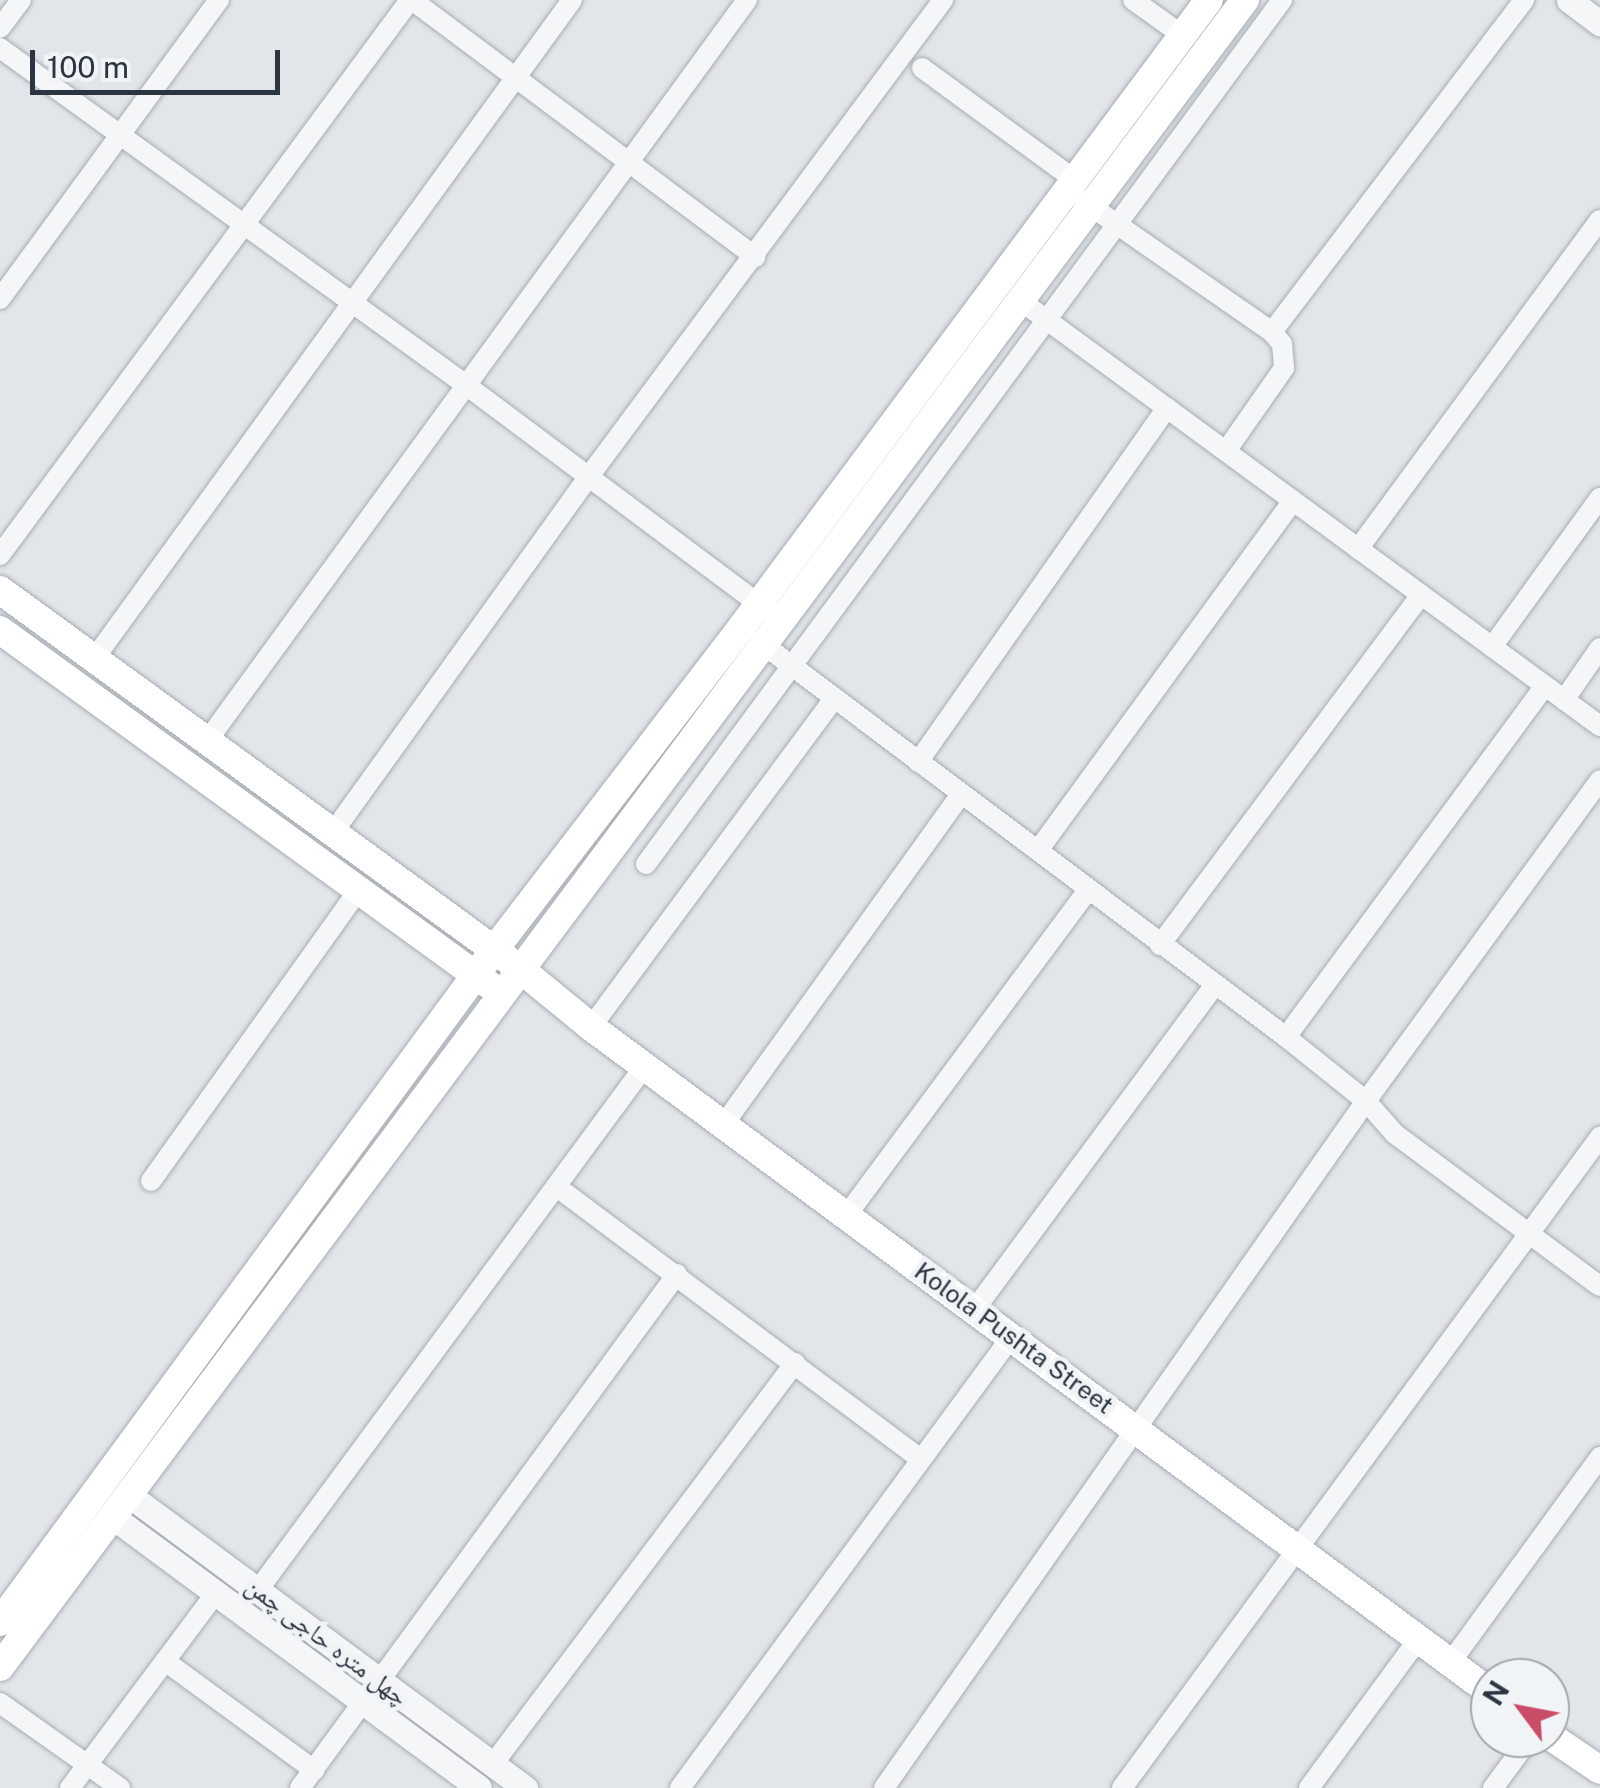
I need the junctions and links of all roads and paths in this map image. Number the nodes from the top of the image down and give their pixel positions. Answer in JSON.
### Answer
{"nodes":[{"id":1,"x":21,"y":0,"type":"edge"},
{"id":2,"x":220,"y":0,"type":"edge"},
{"id":3,"x":411,"y":0,"type":"edge"},
{"id":4,"x":572,"y":0,"type":"edge"},
{"id":5,"x":747,"y":0,"type":"edge"},
{"id":6,"x":943,"y":0,"type":"edge"},
{"id":7,"x":1133,"y":0,"type":"edge"},
{"id":8,"x":1208,"y":0,"type":"edge"},
{"id":9,"x":1282,"y":0,"type":"edge"},
{"id":10,"x":1524,"y":0,"type":"edge"},
{"id":11,"x":1569,"y":0,"type":"edge"},
{"id":12,"x":1242,"y":2,"type":"edge"},
{"id":13,"x":1600,"y":23,"type":"edge"},
{"id":14,"x":0,"y":28,"type":"edge"},
{"id":15,"x":1182,"y":35,"type":"junction"},
{"id":16,"x":0,"y":48,"type":"edge"},
{"id":17,"x":922,"y":68,"type":"dead end"},
{"id":18,"x":516,"y":76,"type":"junction"},
{"id":19,"x":117,"y":135,"type":"junction"},
{"id":20,"x":630,"y":161,"type":"junction"},
{"id":21,"x":1072,"y":185,"type":"junction"},
{"id":22,"x":1092,"y":206,"type":"junction"},
{"id":23,"x":1600,"y":220,"type":"edge"},
{"id":24,"x":1116,"y":224,"type":"junction"},
{"id":25,"x":246,"y":228,"type":"junction"},
{"id":26,"x":756,"y":257,"type":"junction"},
{"id":27,"x":0,"y":299,"type":"edge"},
{"id":28,"x":1021,"y":300,"type":"junction"},
{"id":29,"x":351,"y":304,"type":"junction"},
{"id":30,"x":1046,"y":319,"type":"junction"},
{"id":31,"x":1272,"y":332,"type":"junction"},
{"id":32,"x":466,"y":385,"type":"junction"},
{"id":33,"x":1167,"y":408,"type":"junction"},
{"id":34,"x":1226,"y":451,"type":"junction"},
{"id":35,"x":587,"y":479,"type":"junction"},
{"id":36,"x":1600,"y":498,"type":"edge"},
{"id":37,"x":1293,"y":501,"type":"junction"},
{"id":38,"x":1358,"y":549,"type":"junction"},
{"id":39,"x":0,"y":556,"type":"edge"},
{"id":40,"x":0,"y":590,"type":"edge"},
{"id":41,"x":1421,"y":595,"type":"junction"},
{"id":42,"x":770,"y":612,"type":"junction"},
{"id":43,"x":0,"y":630,"type":"edge"},
{"id":44,"x":764,"y":645,"type":"junction"},
{"id":45,"x":1492,"y":646,"type":"junction"},
{"id":46,"x":1600,"y":648,"type":"edge"},
{"id":47,"x":94,"y":660,"type":"junction"},
{"id":48,"x":794,"y":668,"type":"junction"},
{"id":49,"x":1545,"y":686,"type":"junction"},
{"id":50,"x":833,"y":700,"type":"junction"},
{"id":51,"x":1564,"y":700,"type":"junction"},
{"id":52,"x":1600,"y":726,"type":"edge"},
{"id":53,"x":208,"y":741,"type":"junction"},
{"id":54,"x":918,"y":762,"type":"junction"},
{"id":55,"x":1600,"y":780,"type":"edge"},
{"id":56,"x":961,"y":794,"type":"junction"},
{"id":57,"x":334,"y":832,"type":"junction"},
{"id":58,"x":1038,"y":848,"type":"junction"},
{"id":59,"x":646,"y":864,"type":"dead end"},
{"id":60,"x":1088,"y":890,"type":"junction"},
{"id":61,"x":358,"y":891,"type":"junction"},
{"id":62,"x":1160,"y":944,"type":"junction"},
{"id":63,"x":494,"y":950,"type":"junction"},
{"id":64,"x":476,"y":975,"type":"junction"},
{"id":65,"x":528,"y":977,"type":"junction"},
{"id":66,"x":1214,"y":985,"type":"junction"},
{"id":67,"x":501,"y":993,"type":"junction"},
{"id":68,"x":591,"y":1027,"type":"junction"},
{"id":69,"x":1286,"y":1037,"type":"junction"},
{"id":70,"x":644,"y":1067,"type":"junction"},
{"id":71,"x":1366,"y":1101,"type":"junction"},
{"id":72,"x":724,"y":1124,"type":"junction"},
{"id":73,"x":1600,"y":1137,"type":"edge"},
{"id":74,"x":151,"y":1181,"type":"dead end"},
{"id":75,"x":557,"y":1187,"type":"junction"},
{"id":76,"x":846,"y":1216,"type":"junction"},
{"id":77,"x":1528,"y":1235,"type":"junction"},
{"id":78,"x":677,"y":1274,"type":"junction"},
{"id":79,"x":1600,"y":1286,"type":"edge"},
{"id":80,"x":975,"y":1309,"type":"junction"},
{"id":81,"x":1012,"y":1336,"type":"junction"},
{"id":82,"x":795,"y":1363,"type":"junction"},
{"id":83,"x":1137,"y":1428,"type":"junction"},
{"id":84,"x":1600,"y":1456,"type":"edge"},
{"id":85,"x":920,"y":1459,"type":"junction"},
{"id":86,"x":121,"y":1506,"type":"junction"},
{"id":87,"x":1298,"y":1547,"type":"junction"},
{"id":88,"x":258,"y":1590,"type":"junction"},
{"id":89,"x":216,"y":1593,"type":"junction"},
{"id":90,"x":0,"y":1622,"type":"edge"},
{"id":91,"x":1418,"y":1638,"type":"junction"},
{"id":92,"x":165,"y":1661,"type":"junction"},
{"id":93,"x":1450,"y":1663,"type":"junction"},
{"id":94,"x":0,"y":1667,"type":"edge"},
{"id":95,"x":1470,"y":1678,"type":"edge"},
{"id":96,"x":380,"y":1680,"type":"junction"},
{"id":97,"x":364,"y":1702,"type":"junction"},
{"id":98,"x":0,"y":1703,"type":"edge"},
{"id":99,"x":1570,"y":1747,"type":"edge"},
{"id":100,"x":1515,"y":1758,"type":"edge"},
{"id":101,"x":1597,"y":1761,"type":"edge"},
{"id":102,"x":87,"y":1764,"type":"junction"},
{"id":103,"x":493,"y":1764,"type":"junction"},
{"id":104,"x":314,"y":1770,"type":"junction"},
{"id":105,"x":450,"y":1780,"type":"edge"},
{"id":106,"x":70,"y":1788,"type":"edge"},
{"id":107,"x":120,"y":1788,"type":"edge"},
{"id":108,"x":300,"y":1788,"type":"edge"},
{"id":109,"x":479,"y":1788,"type":"edge"},
{"id":110,"x":525,"y":1788,"type":"edge"},
{"id":111,"x":680,"y":1788,"type":"edge"},
{"id":112,"x":884,"y":1788,"type":"edge"},
{"id":113,"x":1122,"y":1788,"type":"edge"},
{"id":114,"x":1309,"y":1788,"type":"edge"},
{"id":115,"x":1493,"y":1788,"type":"edge"}],
"edges":[{"from":1,"to":14,"type":"street"},
{"from":2,"to":19,"type":"street"},
{"from":3,"to":18,"type":"street"},
{"from":3,"to":25,"type":"street"},
{"from":4,"to":18,"type":"street"},
{"from":5,"to":20,"type":"street"},
{"from":6,"to":26,"type":"street"},
{"from":7,"to":15,"type":"street"},
{"from":8,"to":15,"type":"main road"},
{"from":9,"to":24,"type":"street"},
{"from":10,"to":31,"type":"street"},
{"from":11,"to":13,"type":"street"},
{"from":12,"to":22,"type":"main road"},
{"from":15,"to":21,"type":"main road"},
{"from":16,"to":19,"type":"street"},
{"from":17,"to":21,"type":"street"},
{"from":18,"to":20,"type":"street"},
{"from":18,"to":29,"type":"street"},
{"from":19,"to":25,"type":"street"},
{"from":19,"to":27,"type":"street"},
{"from":20,"to":26,"type":"street"},
{"from":20,"to":32,"type":"street"},
{"from":21,"to":22,"type":"street"},
{"from":21,"to":42,"type":"main road"},
{"from":22,"to":24,"type":"street"},
{"from":22,"to":28,"type":"main road"},
{"from":23,"to":38,"type":"street"},
{"from":24,"to":30,"type":"street"},
{"from":24,"to":31,"type":"street"},
{"from":25,"to":29,"type":"street"},
{"from":25,"to":39,"type":"street"},
{"from":26,"to":35,"type":"street"},
{"from":28,"to":30,"type":"street"},
{"from":28,"to":42,"type":"main road"},
{"from":29,"to":32,"type":"street"},
{"from":29,"to":47,"type":"street"},
{"from":30,"to":33,"type":"street"},
{"from":30,"to":48,"type":"street"},
{"from":31,"to":34,"type":"street"},
{"from":32,"to":35,"type":"street"},
{"from":32,"to":53,"type":"street"},
{"from":33,"to":34,"type":"street"},
{"from":33,"to":54,"type":"street"},
{"from":34,"to":37,"type":"street"},
{"from":35,"to":42,"type":"street"},
{"from":35,"to":57,"type":"street"},
{"from":36,"to":45,"type":"street"},
{"from":37,"to":38,"type":"street"},
{"from":37,"to":58,"type":"street"},
{"from":38,"to":41,"type":"street"},
{"from":40,"to":47,"type":"main road","name":"Kolola Pushta Street"},
{"from":41,"to":45,"type":"street"},
{"from":41,"to":62,"type":"street"},
{"from":42,"to":44,"type":"main road"},
{"from":42,"to":63,"type":"main road"},
{"from":43,"to":61,"type":"main road"},
{"from":44,"to":48,"type":"street"},
{"from":44,"to":65,"type":"main road"},
{"from":45,"to":49,"type":"street"},
{"from":46,"to":51,"type":"street"},
{"from":47,"to":53,"type":"main road","name":"Kolola Pushta Street"},
{"from":48,"to":50,"type":"street"},
{"from":48,"to":59,"type":"street"},
{"from":49,"to":51,"type":"street"},
{"from":49,"to":69,"type":"street"},
{"from":50,"to":54,"type":"street"},
{"from":50,"to":68,"type":"street"},
{"from":51,"to":52,"type":"street"},
{"from":53,"to":57,"type":"main road","name":"Kolola Pushta Street"},
{"from":54,"to":56,"type":"street"},
{"from":55,"to":71,"type":"street"},
{"from":56,"to":58,"type":"street"},
{"from":56,"to":72,"type":"street"},
{"from":57,"to":63,"type":"main road","name":"Kolola Pushta Street"},
{"from":58,"to":60,"type":"street"},
{"from":60,"to":62,"type":"street"},
{"from":60,"to":76,"type":"street"},
{"from":61,"to":64,"type":"main road"},
{"from":61,"to":74,"type":"street"},
{"from":62,"to":66,"type":"street"},
{"from":63,"to":64,"type":"main road"},
{"from":63,"to":65,"type":"main road","name":"Kolola Pushta Street"},
{"from":64,"to":67,"type":"main road"},
{"from":64,"to":90,"type":"main road"},
{"from":65,"to":67,"type":"main road"},
{"from":65,"to":68,"type":"main road","name":"Kolola Pushta Street"},
{"from":66,"to":69,"type":"street"},
{"from":66,"to":80,"type":"street"},
{"from":67,"to":86,"type":"main road"},
{"from":68,"to":70,"type":"main road","name":"Kolola Pushta Street"},
{"from":69,"to":71,"type":"street"},
{"from":70,"to":72,"type":"main road","name":"Kolola Pushta Street"},
{"from":70,"to":75,"type":"street"},
{"from":71,"to":77,"type":"street"},
{"from":71,"to":83,"type":"street"},
{"from":72,"to":76,"type":"main road","name":"Kolola Pushta Street"},
{"from":73,"to":77,"type":"street"},
{"from":75,"to":78,"type":"street"},
{"from":75,"to":88,"type":"street"},
{"from":76,"to":80,"type":"main road","name":"Kolola Pushta Street"},
{"from":77,"to":79,"type":"street"},
{"from":77,"to":87,"type":"street"},
{"from":78,"to":82,"type":"street"},
{"from":78,"to":96,"type":"street"},
{"from":80,"to":81,"type":"main road","name":"Kolola Pushta Street"},
{"from":81,"to":83,"type":"main road","name":"Kolola Pushta Street"},
{"from":81,"to":85,"type":"street"},
{"from":82,"to":85,"type":"street"},
{"from":82,"to":103,"type":"street"},
{"from":83,"to":87,"type":"main road","name":"Kolola Pushta Street"},
{"from":83,"to":112,"type":"street"},
{"from":84,"to":93,"type":"street"},
{"from":85,"to":111,"type":"street"},
{"from":86,"to":88,"type":"street","name":"چهل متره حاجی چمن"},
{"from":86,"to":89,"type":"street","name":"چهل متره حاجی چمن"},
{"from":86,"to":94,"type":"main road"},
{"from":87,"to":91,"type":"main road","name":"Kolola Pushta Street"},
{"from":87,"to":113,"type":"street"},
{"from":88,"to":96,"type":"street","name":"چهل متره حاجی چمن"},
{"from":89,"to":92,"type":"street"},
{"from":89,"to":97,"type":"street","name":"چهل متره حاجی چمن"},
{"from":91,"to":93,"type":"main road","name":"Kolola Pushta Street"},
{"from":91,"to":114,"type":"street"},
{"from":92,"to":102,"type":"street"},
{"from":92,"to":104,"type":"street"},
{"from":93,"to":95,"type":"main road","name":"Kolola Pushta Street"},
{"from":96,"to":103,"type":"street","name":"چهل متره حاجی چمن"},
{"from":97,"to":104,"type":"street"},
{"from":97,"to":105,"type":"street","name":"چهل متره حاجی چمن"},
{"from":98,"to":102,"type":"street"},
{"from":99,"to":101,"type":"main road"},
{"from":100,"to":115,"type":"street"},
{"from":102,"to":106,"type":"street"},
{"from":102,"to":107,"type":"street"},
{"from":103,"to":110,"type":"street","name":"چهل متره حاجی چمن"},
{"from":104,"to":108,"type":"street"},
{"from":105,"to":109,"type":"street","name":"چهل متره حاجی چمن"}]}
